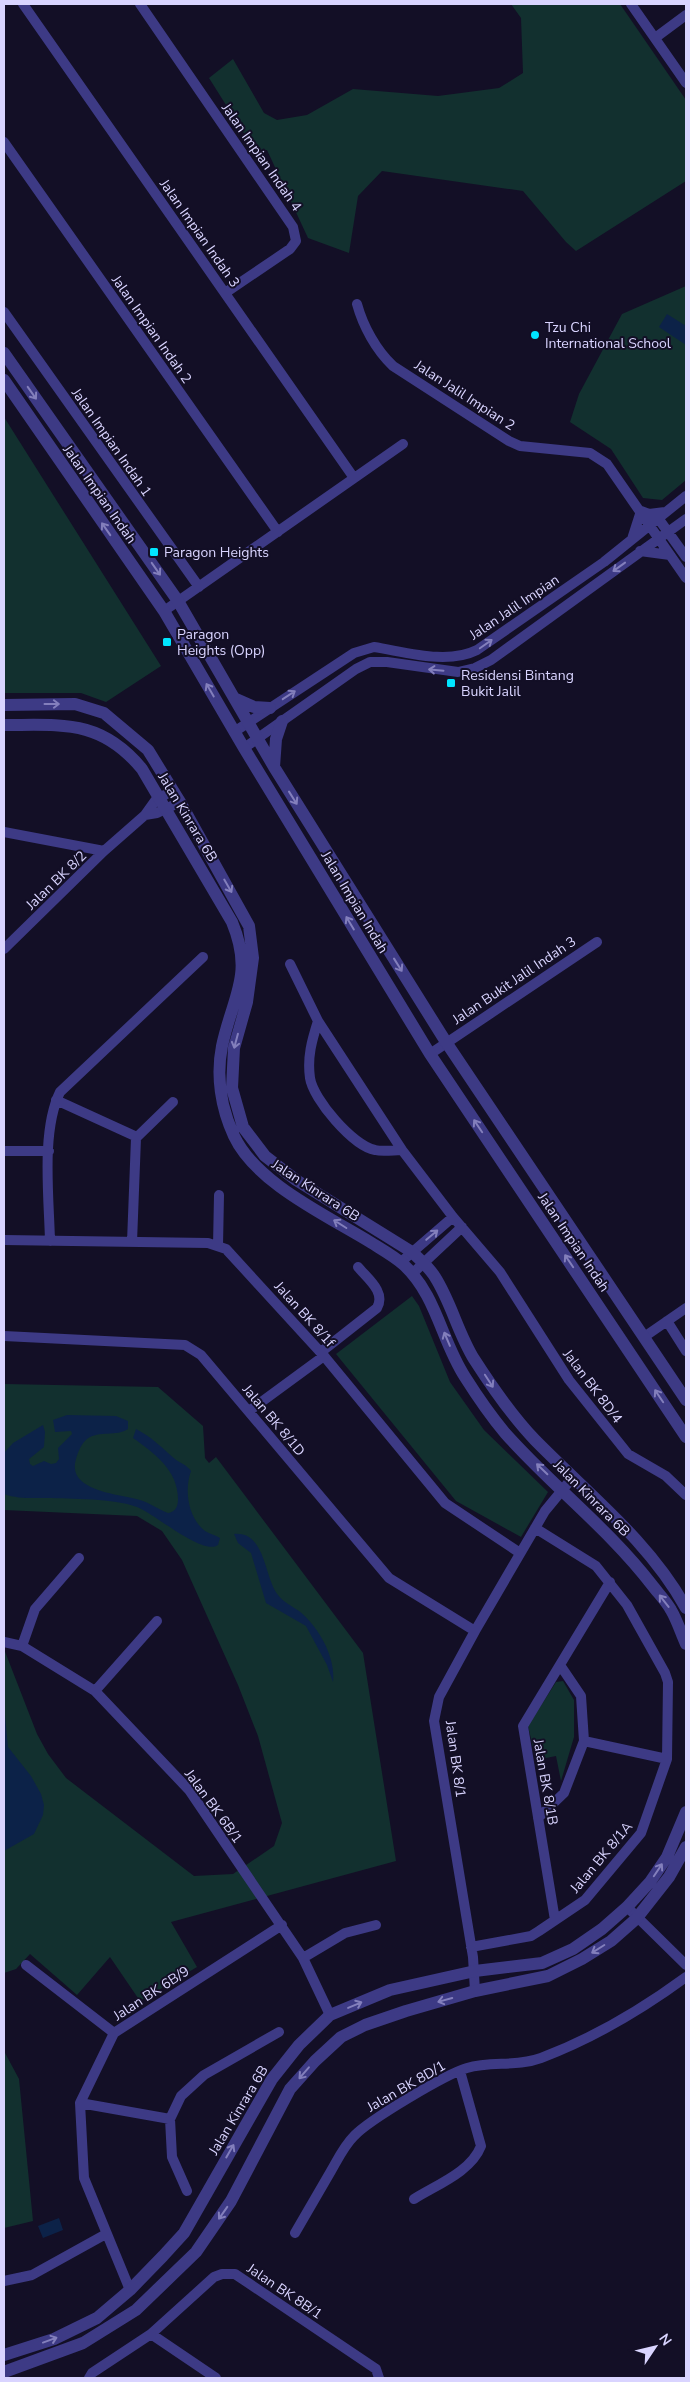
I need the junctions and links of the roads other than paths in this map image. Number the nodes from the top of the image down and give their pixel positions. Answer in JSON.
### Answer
{"nodes":[{"id":1,"x":23,"y":4,"type":"edge"},
{"id":2,"x":140,"y":4,"type":"edge"},
{"id":3,"x":631,"y":4,"type":"edge"},
{"id":4,"x":686,"y":15,"type":"edge"},
{"id":5,"x":655,"y":38,"type":"junction"},
{"id":6,"x":686,"y":83,"type":"edge"},
{"id":7,"x":4,"y":142,"type":"edge"},
{"id":8,"x":225,"y":294,"type":"junction"},
{"id":9,"x":357,"y":304,"type":"dead end"},
{"id":10,"x":4,"y":312,"type":"edge"},
{"id":11,"x":4,"y":353,"type":"edge"},
{"id":12,"x":4,"y":380,"type":"edge"},
{"id":13,"x":403,"y":444,"type":"dead end"},
{"id":14,"x":354,"y":478,"type":"junction"},
{"id":15,"x":686,"y":496,"type":"edge"},
{"id":16,"x":641,"y":512,"type":"junction"},
{"id":17,"x":658,"y":518,"type":"junction"},
{"id":18,"x":684,"y":521,"type":"edge"},
{"id":19,"x":278,"y":532,"type":"junction"},
{"id":20,"x":667,"y":532,"type":"junction"},
{"id":21,"x":658,"y":538,"type":"junction"},
{"id":22,"x":632,"y":539,"type":"junction"},
{"id":23,"x":679,"y":546,"type":"junction"},
{"id":24,"x":640,"y":551,"type":"junction"},
{"id":25,"x":670,"y":555,"type":"junction"},
{"id":26,"x":686,"y":557,"type":"edge"},
{"id":27,"x":686,"y":578,"type":"edge"},
{"id":28,"x":199,"y":587,"type":"junction"},
{"id":29,"x":178,"y":601,"type":"junction"},
{"id":30,"x":164,"y":611,"type":"junction"},
{"id":31,"x":236,"y":700,"type":"junction"},
{"id":32,"x":4,"y":705,"type":"edge"},
{"id":33,"x":270,"y":708,"type":"junction"},
{"id":34,"x":248,"y":722,"type":"junction"},
{"id":35,"x":282,"y":722,"type":"junction"},
{"id":36,"x":4,"y":725,"type":"edge"},
{"id":37,"x":234,"y":732,"type":"junction"},
{"id":38,"x":258,"y":739,"type":"junction"},
{"id":39,"x":244,"y":748,"type":"junction"},
{"id":40,"x":274,"y":767,"type":"junction"},
{"id":41,"x":173,"y":790,"type":"junction"},
{"id":42,"x":180,"y":802,"type":"junction"},
{"id":43,"x":163,"y":803,"type":"junction"},
{"id":44,"x":4,"y":832,"type":"edge"},
{"id":45,"x":104,"y":851,"type":"junction"},
{"id":46,"x":597,"y":942,"type":"dead end"},
{"id":47,"x":4,"y":948,"type":"edge"},
{"id":48,"x":204,"y":957,"type":"dead end"},
{"id":49,"x":290,"y":964,"type":"dead end"},
{"id":50,"x":318,"y":1021,"type":"junction"},
{"id":51,"x":446,"y":1042,"type":"junction"},
{"id":52,"x":430,"y":1054,"type":"junction"},
{"id":53,"x":56,"y":1100,"type":"junction"},
{"id":54,"x":173,"y":1102,"type":"dead end"},
{"id":55,"x":137,"y":1137,"type":"junction"},
{"id":56,"x":402,"y":1150,"type":"junction"},
{"id":57,"x":4,"y":1151,"type":"edge"},
{"id":58,"x":49,"y":1151,"type":"junction"},
{"id":59,"x":219,"y":1195,"type":"dead end"},
{"id":60,"x":453,"y":1217,"type":"junction"},
{"id":61,"x":462,"y":1227,"type":"junction"},
{"id":62,"x":4,"y":1240,"type":"edge"},
{"id":63,"x":50,"y":1241,"type":"junction"},
{"id":64,"x":132,"y":1242,"type":"junction"},
{"id":65,"x":218,"y":1246,"type":"junction"},
{"id":66,"x":412,"y":1252,"type":"junction"},
{"id":67,"x":401,"y":1262,"type":"junction"},
{"id":68,"x":423,"y":1263,"type":"junction"},
{"id":69,"x":358,"y":1267,"type":"dead end"},
{"id":70,"x":412,"y":1273,"type":"junction"},
{"id":71,"x":686,"y":1308,"type":"edge"},
{"id":72,"x":667,"y":1321,"type":"junction"},
{"id":73,"x":4,"y":1336,"type":"edge"},
{"id":74,"x":644,"y":1337,"type":"junction"},
{"id":75,"x":686,"y":1351,"type":"edge"},
{"id":76,"x":322,"y":1354,"type":"junction"},
{"id":77,"x":686,"y":1400,"type":"edge"},
{"id":78,"x":249,"y":1411,"type":"junction"},
{"id":79,"x":686,"y":1437,"type":"edge"},
{"id":80,"x":573,"y":1477,"type":"junction"},
{"id":81,"x":563,"y":1490,"type":"junction"},
{"id":82,"x":686,"y":1495,"type":"edge"},
{"id":83,"x":535,"y":1528,"type":"junction"},
{"id":84,"x":520,"y":1553,"type":"junction"},
{"id":85,"x":79,"y":1558,"type":"dead end"},
{"id":86,"x":610,"y":1582,"type":"junction"},
{"id":87,"x":686,"y":1608,"type":"edge"},
{"id":88,"x":158,"y":1621,"type":"dead end"},
{"id":89,"x":475,"y":1631,"type":"junction"},
{"id":90,"x":4,"y":1642,"type":"edge"},
{"id":91,"x":686,"y":1644,"type":"edge"},
{"id":92,"x":22,"y":1646,"type":"junction"},
{"id":93,"x":560,"y":1665,"type":"junction"},
{"id":94,"x":95,"y":1691,"type":"junction"},
{"id":95,"x":584,"y":1742,"type":"junction"},
{"id":96,"x":667,"y":1759,"type":"junction"},
{"id":97,"x":686,"y":1812,"type":"edge"},
{"id":98,"x":538,"y":1818,"type":"junction"},
{"id":99,"x":686,"y":1847,"type":"edge"},
{"id":100,"x":627,"y":1908,"type":"junction"},
{"id":101,"x":636,"y":1918,"type":"junction"},
{"id":102,"x":555,"y":1920,"type":"junction"},
{"id":103,"x":282,"y":1925,"type":"junction"},
{"id":104,"x":376,"y":1925,"type":"dead end"},
{"id":105,"x":471,"y":1947,"type":"junction"},
{"id":106,"x":303,"y":1958,"type":"junction"},
{"id":107,"x":26,"y":1965,"type":"dead end"},
{"id":108,"x":686,"y":1965,"type":"edge"},
{"id":109,"x":475,"y":1971,"type":"junction"},
{"id":110,"x":686,"y":1977,"type":"edge"},
{"id":111,"x":475,"y":1991,"type":"junction"},
{"id":112,"x":330,"y":2015,"type":"junction"},
{"id":113,"x":279,"y":2032,"type":"dead end"},
{"id":114,"x":114,"y":2033,"type":"junction"},
{"id":115,"x":460,"y":2071,"type":"junction"},
{"id":116,"x":80,"y":2103,"type":"junction"},
{"id":117,"x":170,"y":2119,"type":"junction"},
{"id":118,"x":187,"y":2191,"type":"dead end"},
{"id":119,"x":414,"y":2199,"type":"dead end"},
{"id":120,"x":295,"y":2233,"type":"dead end"},
{"id":121,"x":106,"y":2234,"type":"junction"},
{"id":122,"x":4,"y":2281,"type":"edge"},
{"id":123,"x":130,"y":2290,"type":"junction"},
{"id":124,"x":151,"y":2334,"type":"junction"},
{"id":125,"x":4,"y":2355,"type":"edge"},
{"id":126,"x":8,"y":2373,"type":"edge"},
{"id":127,"x":90,"y":2378,"type":"edge"},
{"id":128,"x":216,"y":2378,"type":"edge"},
{"id":129,"x":379,"y":2378,"type":"edge"}],
"edges":[{"from":1,"to":8,"type":"street","name":"Jalan Impian Indah 3"},
{"from":2,"to":8,"type":"street","name":"Jalan Impian Indah 4"},
{"from":3,"to":5,"type":"street"},
{"from":4,"to":5,"type":"street"},
{"from":5,"to":6,"type":"street"},
{"from":7,"to":19,"type":"street","name":"Jalan Impian Indah 2"},
{"from":8,"to":14,"type":"street","name":"Jalan Impian Indah 3"},
{"from":9,"to":16,"type":"street","name":"Jalan Jalil Impian 2"},
{"from":10,"to":28,"type":"street","name":"Jalan Impian Indah 1"},
{"from":11,"to":29,"type":"street","name":"Jalan Impian Indah","one_way":true},
{"from":30,"to":12,"type":"street","name":"Jalan Impian Indah","one_way":true},
{"from":13,"to":14,"type":"street"},
{"from":14,"to":19,"type":"street"},
{"from":15,"to":17,"type":"street","name":"Jalan Jalil Impian"},
{"from":16,"to":17,"type":"street","name":"Jalan Jalil Impian 2"},
{"from":16,"to":17,"type":"street"},
{"from":16,"to":22,"type":"street"},
{"from":17,"to":20,"type":"street"},
{"from":17,"to":21,"type":"street"},
{"from":17,"to":22,"type":"street","name":"Jalan Jalil Impian"},
{"from":18,"to":20,"type":"street","name":"Jalan Jalil Impian"},
{"from":18,"to":23,"type":"street"},
{"from":19,"to":28,"type":"street"},
{"from":20,"to":21,"type":"street","name":"Jalan Jalil Impian"},
{"from":20,"to":23,"type":"street"},
{"from":21,"to":24,"type":"street","name":"Jalan Jalil Impian"},
{"from":21,"to":25,"type":"street"},
{"from":33,"to":22,"type":"street","name":"Jalan Jalil Impian","one_way":true},
{"from":23,"to":26,"type":"street"},
{"from":24,"to":25,"type":"street"},
{"from":24,"to":35,"type":"street","name":"Jalan Jalil Impian","one_way":true},
{"from":25,"to":27,"type":"street"},
{"from":28,"to":29,"type":"street"},
{"from":29,"to":30,"type":"street"},
{"from":29,"to":31,"type":"street","name":"Jalan Impian Indah"},
{"from":37,"to":30,"type":"street","name":"Jalan Impian Indah","one_way":true},
{"from":31,"to":33,"type":"street"},
{"from":31,"to":34,"type":"street","name":"Jalan Impian Indah"},
{"from":32,"to":41,"type":"street","name":"Jalan Kinrara 6B","one_way":true},
{"from":33,"to":34,"type":"street","name":"Jalan Jalil Impian"},
{"from":34,"to":37,"type":"street","name":"Jalan Jalil Impian"},
{"from":34,"to":38,"type":"street","name":"Jalan Impian Indah"},
{"from":35,"to":38,"type":"street","name":"Jalan Jalil Impian"},
{"from":35,"to":40,"type":"street"},
{"from":36,"to":43,"type":"street","name":"Jalan Kinrara 6B"},
{"from":37,"to":39,"type":"street","name":"Jalan Impian Indah"},
{"from":38,"to":39,"type":"street","name":"Jalan Jalil Impian"},
{"from":38,"to":40,"type":"street","name":"Jalan Impian Indah"},
{"from":52,"to":39,"type":"street","name":"Jalan Impian Indah","one_way":true},
{"from":40,"to":51,"type":"street","name":"Jalan Impian Indah","one_way":true},
{"from":41,"to":42,"type":"street","name":"Jalan Kinrara 6B"},
{"from":41,"to":43,"type":"street"},
{"from":42,"to":43,"type":"street"},
{"from":42,"to":66,"type":"street","name":"Jalan Kinrara 6B","one_way":true},
{"from":43,"to":45,"type":"street","name":"Jalan BK 8/2"},
{"from":67,"to":43,"type":"street","name":"Jalan Kinrara 6B","one_way":true},
{"from":44,"to":45,"type":"street"},
{"from":45,"to":47,"type":"street","name":"Jalan BK 8/2"},
{"from":46,"to":51,"type":"street","name":"Jalan Bukit Jalil Indah 3"},
{"from":48,"to":53,"type":"street"},
{"from":49,"to":50,"type":"street","name":"Jalan BK 8D/4"},
{"from":50,"to":56,"type":"street","name":"Jalan BK 8D/4"},
{"from":50,"to":56,"type":"street"},
{"from":51,"to":52,"type":"street","name":"Jalan Bukit Jalil Indah 3"},
{"from":51,"to":74,"type":"street","name":"Jalan Impian Indah"},
{"from":79,"to":52,"type":"street","name":"Jalan Impian Indah","one_way":true},
{"from":53,"to":55,"type":"street"},
{"from":53,"to":58,"type":"street"},
{"from":54,"to":55,"type":"street"},
{"from":55,"to":64,"type":"street"},
{"from":56,"to":60,"type":"street","name":"Jalan BK 8D/4"},
{"from":57,"to":58,"type":"street"},
{"from":58,"to":63,"type":"street"},
{"from":59,"to":65,"type":"street"},
{"from":60,"to":61,"type":"street","name":"Jalan BK 8D/4"},
{"from":66,"to":60,"type":"street","one_way":true},
{"from":61,"to":68,"type":"street"},
{"from":61,"to":82,"type":"street","name":"Jalan BK 8D/4"},
{"from":62,"to":63,"type":"street"},
{"from":63,"to":64,"type":"street"},
{"from":64,"to":65,"type":"street"},
{"from":65,"to":76,"type":"street","name":"Jalan BK 8/1f"},
{"from":66,"to":67,"type":"street"},
{"from":66,"to":68,"type":"street","name":"Jalan Kinrara 6B"},
{"from":67,"to":70,"type":"street","name":"Jalan Kinrara 6B"},
{"from":68,"to":70,"type":"street"},
{"from":68,"to":80,"type":"street","name":"Jalan Kinrara 6B","one_way":true},
{"from":69,"to":76,"type":"street"},
{"from":81,"to":70,"type":"street","name":"Jalan Kinrara 6B","one_way":true},
{"from":71,"to":72,"type":"street"},
{"from":72,"to":74,"type":"street"},
{"from":72,"to":75,"type":"street"},
{"from":73,"to":78,"type":"street","name":"Jalan BK 8/1D"},
{"from":74,"to":77,"type":"street","name":"Jalan Impian Indah"},
{"from":76,"to":78,"type":"street"},
{"from":76,"to":84,"type":"street","name":"Jalan BK 8/1f"},
{"from":78,"to":89,"type":"street","name":"Jalan BK 8/1D"},
{"from":80,"to":81,"type":"street","name":"Jalan BK 8/1"},
{"from":80,"to":87,"type":"street","name":"Jalan Kinrara 6B"},
{"from":81,"to":83,"type":"street","name":"Jalan BK 8/1"},
{"from":91,"to":81,"type":"street","name":"Jalan Kinrara 6B","one_way":true},
{"from":83,"to":84,"type":"street","name":"Jalan BK 8/1"},
{"from":83,"to":86,"type":"street","name":"Jalan BK 8/1A"},
{"from":84,"to":89,"type":"street","name":"Jalan BK 8/1"},
{"from":85,"to":92,"type":"street"},
{"from":86,"to":93,"type":"street","name":"Jalan BK 8/1B"},
{"from":86,"to":96,"type":"street","name":"Jalan BK 8/1A"},
{"from":88,"to":94,"type":"street"},
{"from":89,"to":105,"type":"street","name":"Jalan BK 8/1"},
{"from":90,"to":92,"type":"street","name":"Jalan BK 6B/1"},
{"from":92,"to":94,"type":"street","name":"Jalan BK 6B/1"},
{"from":93,"to":95,"type":"street"},
{"from":93,"to":98,"type":"street","name":"Jalan BK 8/1B"},
{"from":94,"to":103,"type":"street","name":"Jalan BK 6B/1"},
{"from":95,"to":96,"type":"street"},
{"from":95,"to":98,"type":"street"},
{"from":96,"to":102,"type":"street","name":"Jalan BK 8/1A"},
{"from":100,"to":97,"type":"street","name":"Jalan Kinrara 6B","one_way":true},
{"from":98,"to":102,"type":"street","name":"Jalan BK 8/1B"},
{"from":99,"to":101,"type":"street"},
{"from":100,"to":101,"type":"street"},
{"from":100,"to":109,"type":"street","name":"Jalan Kinrara 6B"},
{"from":101,"to":108,"type":"street"},
{"from":101,"to":111,"type":"street","one_way":true},
{"from":102,"to":105,"type":"street","name":"Jalan BK 8/1A"},
{"from":103,"to":106,"type":"street","name":"Jalan BK 6B/1"},
{"from":103,"to":114,"type":"street","name":"Jalan BK 6B/9"},
{"from":104,"to":106,"type":"street"},
{"from":105,"to":109,"type":"street","name":"Jalan BK 8/1"},
{"from":106,"to":112,"type":"street","name":"Jalan BK 6B/1"},
{"from":107,"to":114,"type":"street"},
{"from":109,"to":111,"type":"street","name":"Jalan BK 8/1"},
{"from":112,"to":109,"type":"street","name":"Jalan Kinrara 6B","one_way":true},
{"from":110,"to":115,"type":"street","name":"Jalan BK 8D/1"},
{"from":111,"to":126,"type":"street","one_way":true},
{"from":123,"to":112,"type":"street","name":"Jalan Kinrara 6B","one_way":true},
{"from":113,"to":117,"type":"street"},
{"from":114,"to":116,"type":"street","name":"Jalan BK 6B/9"},
{"from":115,"to":119,"type":"street"},
{"from":115,"to":120,"type":"street","name":"Jalan BK 8D/1"},
{"from":116,"to":117,"type":"street"},
{"from":116,"to":121,"type":"street","name":"Jalan BK 6B/9"},
{"from":117,"to":118,"type":"street"},
{"from":121,"to":122,"type":"street"},
{"from":121,"to":123,"type":"street","name":"Jalan BK 6B/9"},
{"from":125,"to":123,"type":"street","name":"Jalan Kinrara 6B","one_way":true},
{"from":124,"to":127,"type":"street","name":"Jalan BK 8B/1"},
{"from":124,"to":128,"type":"street"},
{"from":124,"to":129,"type":"street","name":"Jalan BK 8B/1"}]}
